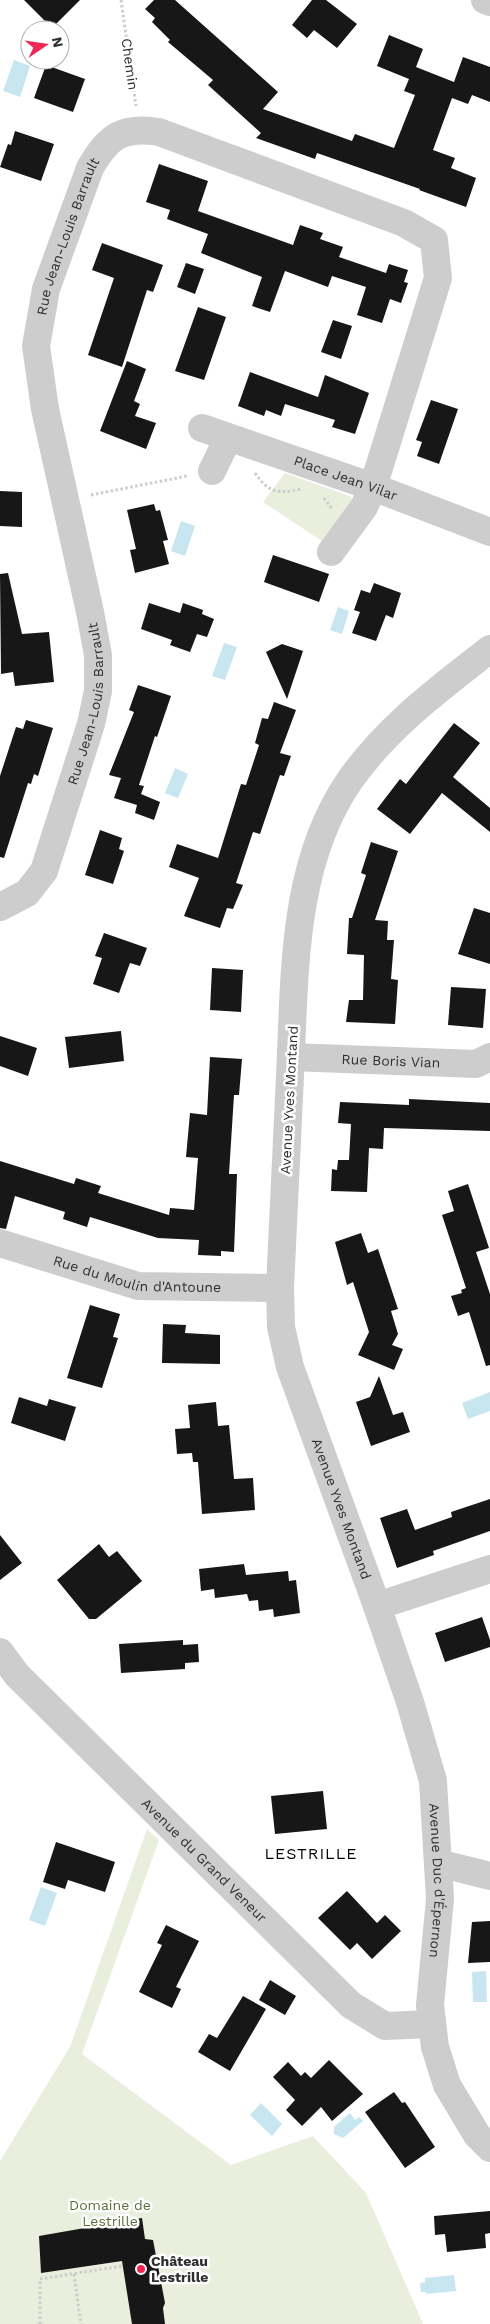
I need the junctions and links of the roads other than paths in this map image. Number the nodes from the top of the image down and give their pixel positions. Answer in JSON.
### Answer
{"nodes":[{"id":1,"x":485,"y":0,"type":"edge"},
{"id":2,"x":490,"y":2,"type":"edge"},
{"id":3,"x":202,"y":428,"type":"dead end"},
{"id":4,"x":228,"y":438,"type":"junction"},
{"id":5,"x":212,"y":471,"type":"road end"},
{"id":6,"x":373,"y":487,"type":"junction"},
{"id":7,"x":490,"y":532,"type":"edge"},
{"id":8,"x":339,"y":541,"type":"road end"},
{"id":9,"x":490,"y":649,"type":"edge"},
{"id":10,"x":0,"y":907,"type":"edge"},
{"id":11,"x":291,"y":1057,"type":"junction"},
{"id":12,"x":490,"y":1057,"type":"edge"},
{"id":13,"x":0,"y":1242,"type":"edge"},
{"id":14,"x":280,"y":1288,"type":"junction"},
{"id":15,"x":490,"y":1570,"type":"edge"},
{"id":16,"x":377,"y":1606,"type":"junction"},
{"id":17,"x":0,"y":1652,"type":"edge"},
{"id":18,"x":9,"y":1679,"type":"edge"},
{"id":19,"x":438,"y":1863,"type":"junction"},
{"id":20,"x":490,"y":1876,"type":"edge"},
{"id":21,"x":432,"y":2024,"type":"junction"},
{"id":22,"x":490,"y":2148,"type":"edge"}],
"edges":[{"from":1,"to":2,"type":"street"},
{"from":3,"to":4,"type":"street","name":"Place Jean Vilar"},
{"from":4,"to":5,"type":"street"},
{"from":4,"to":6,"type":"street","name":"Place Jean Vilar"},
{"from":6,"to":7,"type":"street","name":"Place Jean Vilar"},
{"from":6,"to":8,"type":"street"},
{"from":6,"to":10,"type":"street","name":"Rue Jean-Louis Barrault"},
{"from":9,"to":11,"type":"street","name":"Avenue Yves Montand"},
{"from":11,"to":12,"type":"street","name":"Rue Boris Vian"},
{"from":11,"to":14,"type":"street","name":"Avenue Yves Montand"},
{"from":13,"to":14,"type":"street","name":"Rue du Moulin d'Antoune"},
{"from":14,"to":16,"type":"street","name":"Avenue Yves Montand"},
{"from":15,"to":16,"type":"street"},
{"from":16,"to":19,"type":"street","name":"Avenue Duc d'Épernon"},
{"from":17,"to":18,"type":"street","name":"Avenue du Grand Veneur"},
{"from":18,"to":21,"type":"street","name":"Avenue du Grand Veneur"},
{"from":19,"to":20,"type":"street"},
{"from":19,"to":21,"type":"street","name":"Avenue Duc d'Épernon"},
{"from":21,"to":22,"type":"street","name":"Avenue Duc d'Épernon"}]}
